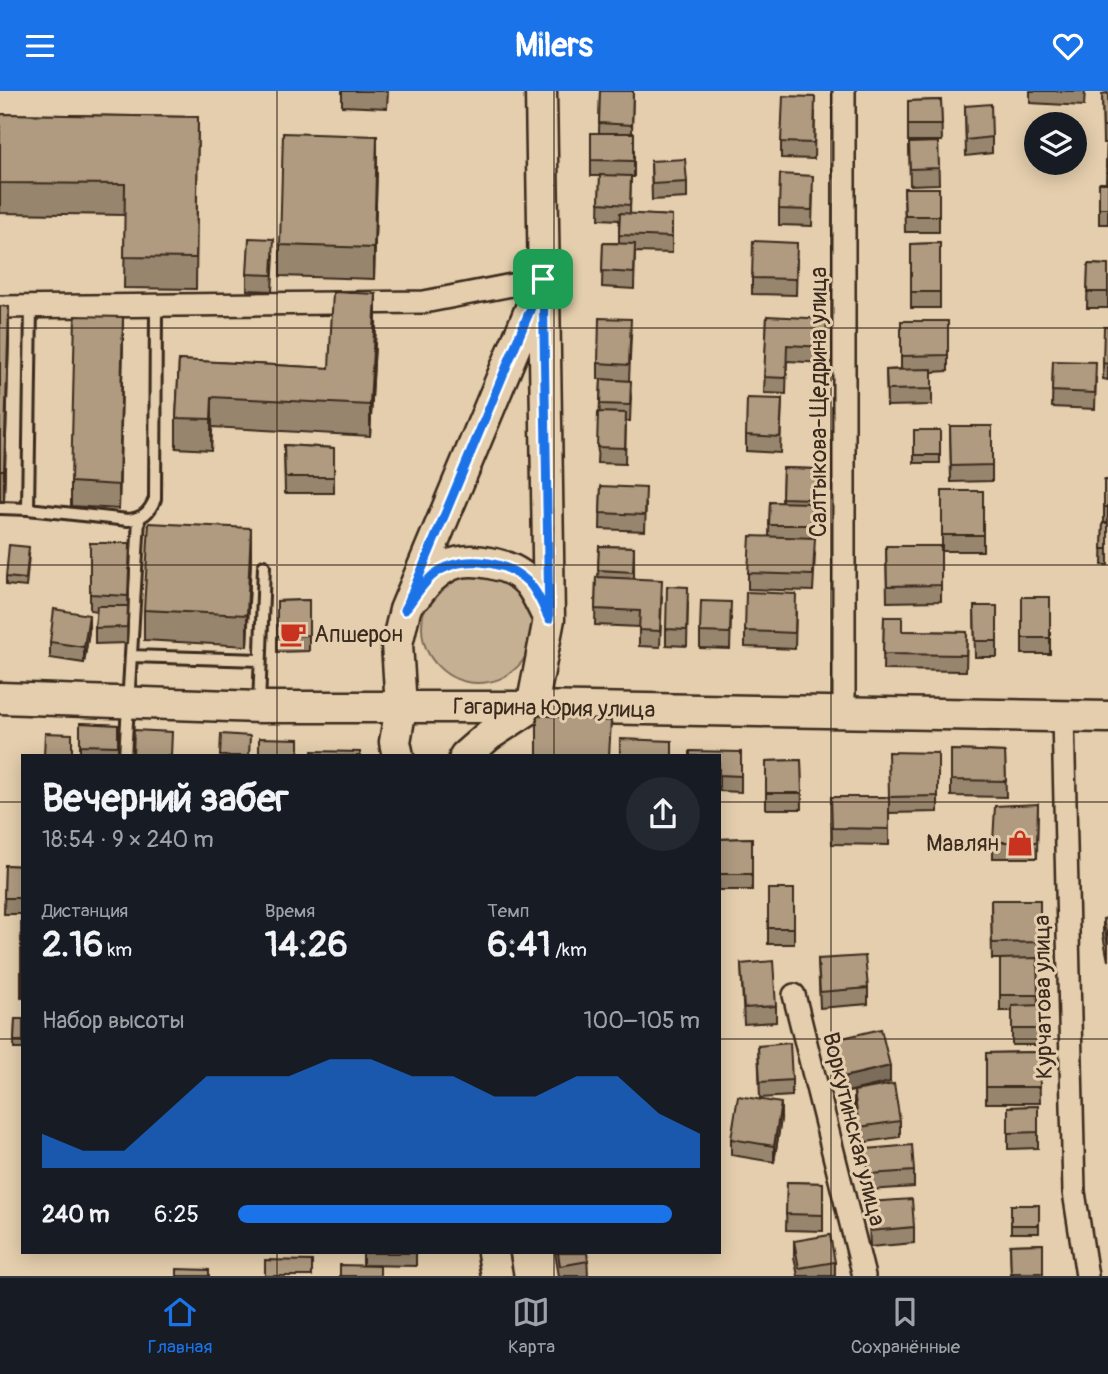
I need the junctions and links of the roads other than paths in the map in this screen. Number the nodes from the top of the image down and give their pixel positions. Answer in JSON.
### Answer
{"nodes":[{"id":1,"x":541,"y":91,"type":"edge"},
{"id":2,"x":844,"y":91,"type":"edge"},
{"id":3,"x":543,"y":279,"type":"junction"},
{"id":4,"x":156,"y":306,"type":"junction"},
{"id":5,"x":0,"y":307,"type":"edge"},
{"id":6,"x":31,"y":307,"type":"junction"},
{"id":7,"x":0,"y":507,"type":"edge"},
{"id":8,"x":28,"y":509,"type":"junction"},
{"id":9,"x":138,"y":519,"type":"junction"},
{"id":10,"x":264,"y":566,"type":"dead end"},
{"id":11,"x":405,"y":610,"type":"junction"},
{"id":12,"x":549,"y":619,"type":"junction"},
{"id":13,"x":131,"y":656,"type":"junction"},
{"id":14,"x":260,"y":660,"type":"junction"},
{"id":15,"x":0,"y":698,"type":"edge"},
{"id":16,"x":128,"y":704,"type":"junction"},
{"id":17,"x":259,"y":707,"type":"junction"},
{"id":18,"x":401,"y":707,"type":"junction"},
{"id":19,"x":532,"y":707,"type":"junction"},
{"id":20,"x":844,"y":712,"type":"junction"},
{"id":21,"x":1063,"y":716,"type":"junction"},
{"id":22,"x":1108,"y":717,"type":"edge"},
{"id":23,"x":125,"y":754,"type":"edge"},
{"id":24,"x":397,"y":754,"type":"edge"},
{"id":25,"x":467,"y":754,"type":"edge"},
{"id":26,"x":794,"y":995,"type":"dead end"},
{"id":27,"x":493,"y":1254,"type":"edge"},
{"id":28,"x":497,"y":1276,"type":"edge"},
{"id":29,"x":864,"y":1276,"type":"edge"},
{"id":30,"x":1087,"y":1276,"type":"edge"}],
"edges":[{"from":1,"to":3,"type":"main road"},
{"from":2,"to":20,"type":"street","name":"Салтыкова-Щедрина улица"},
{"from":3,"to":4,"type":"street"},
{"from":3,"to":11,"type":"main road"},
{"from":3,"to":12,"type":"main road"},
{"from":4,"to":6,"type":"street"},
{"from":4,"to":9,"type":"lane"},
{"from":5,"to":6,"type":"street"},
{"from":6,"to":8,"type":"lane"},
{"from":7,"to":8,"type":"lane"},
{"from":8,"to":9,"type":"lane"},
{"from":9,"to":13,"type":"lane"},
{"from":10,"to":14,"type":"lane"},
{"from":11,"to":12,"type":"main road"},
{"from":11,"to":18,"type":"main road"},
{"from":12,"to":19,"type":"main road"},
{"from":13,"to":14,"type":"lane"},
{"from":13,"to":16,"type":"lane"},
{"from":14,"to":17,"type":"lane"},
{"from":15,"to":16,"type":"main road","name":"Гагарина Юрия улица"},
{"from":16,"to":17,"type":"main road","name":"Гагарина Юрия улица"},
{"from":16,"to":23,"type":"lane"},
{"from":17,"to":18,"type":"main road","name":"Гагарина Юрия улица"},
{"from":18,"to":19,"type":"main road","name":"Гагарина Юрия улица"},
{"from":18,"to":24,"type":"main road"},
{"from":19,"to":20,"type":"main road","name":"Гагарина Юрия улица"},
{"from":19,"to":25,"type":"main road"},
{"from":20,"to":21,"type":"main road","name":"Гагарина Юрия улица"},
{"from":21,"to":22,"type":"main road","name":"Гагарина Юрия улица"},
{"from":21,"to":30,"type":"street","name":"Курчатова улица"},
{"from":26,"to":29,"type":"street","name":"Воркутинская улица"},
{"from":27,"to":28,"type":"main road"}]}
